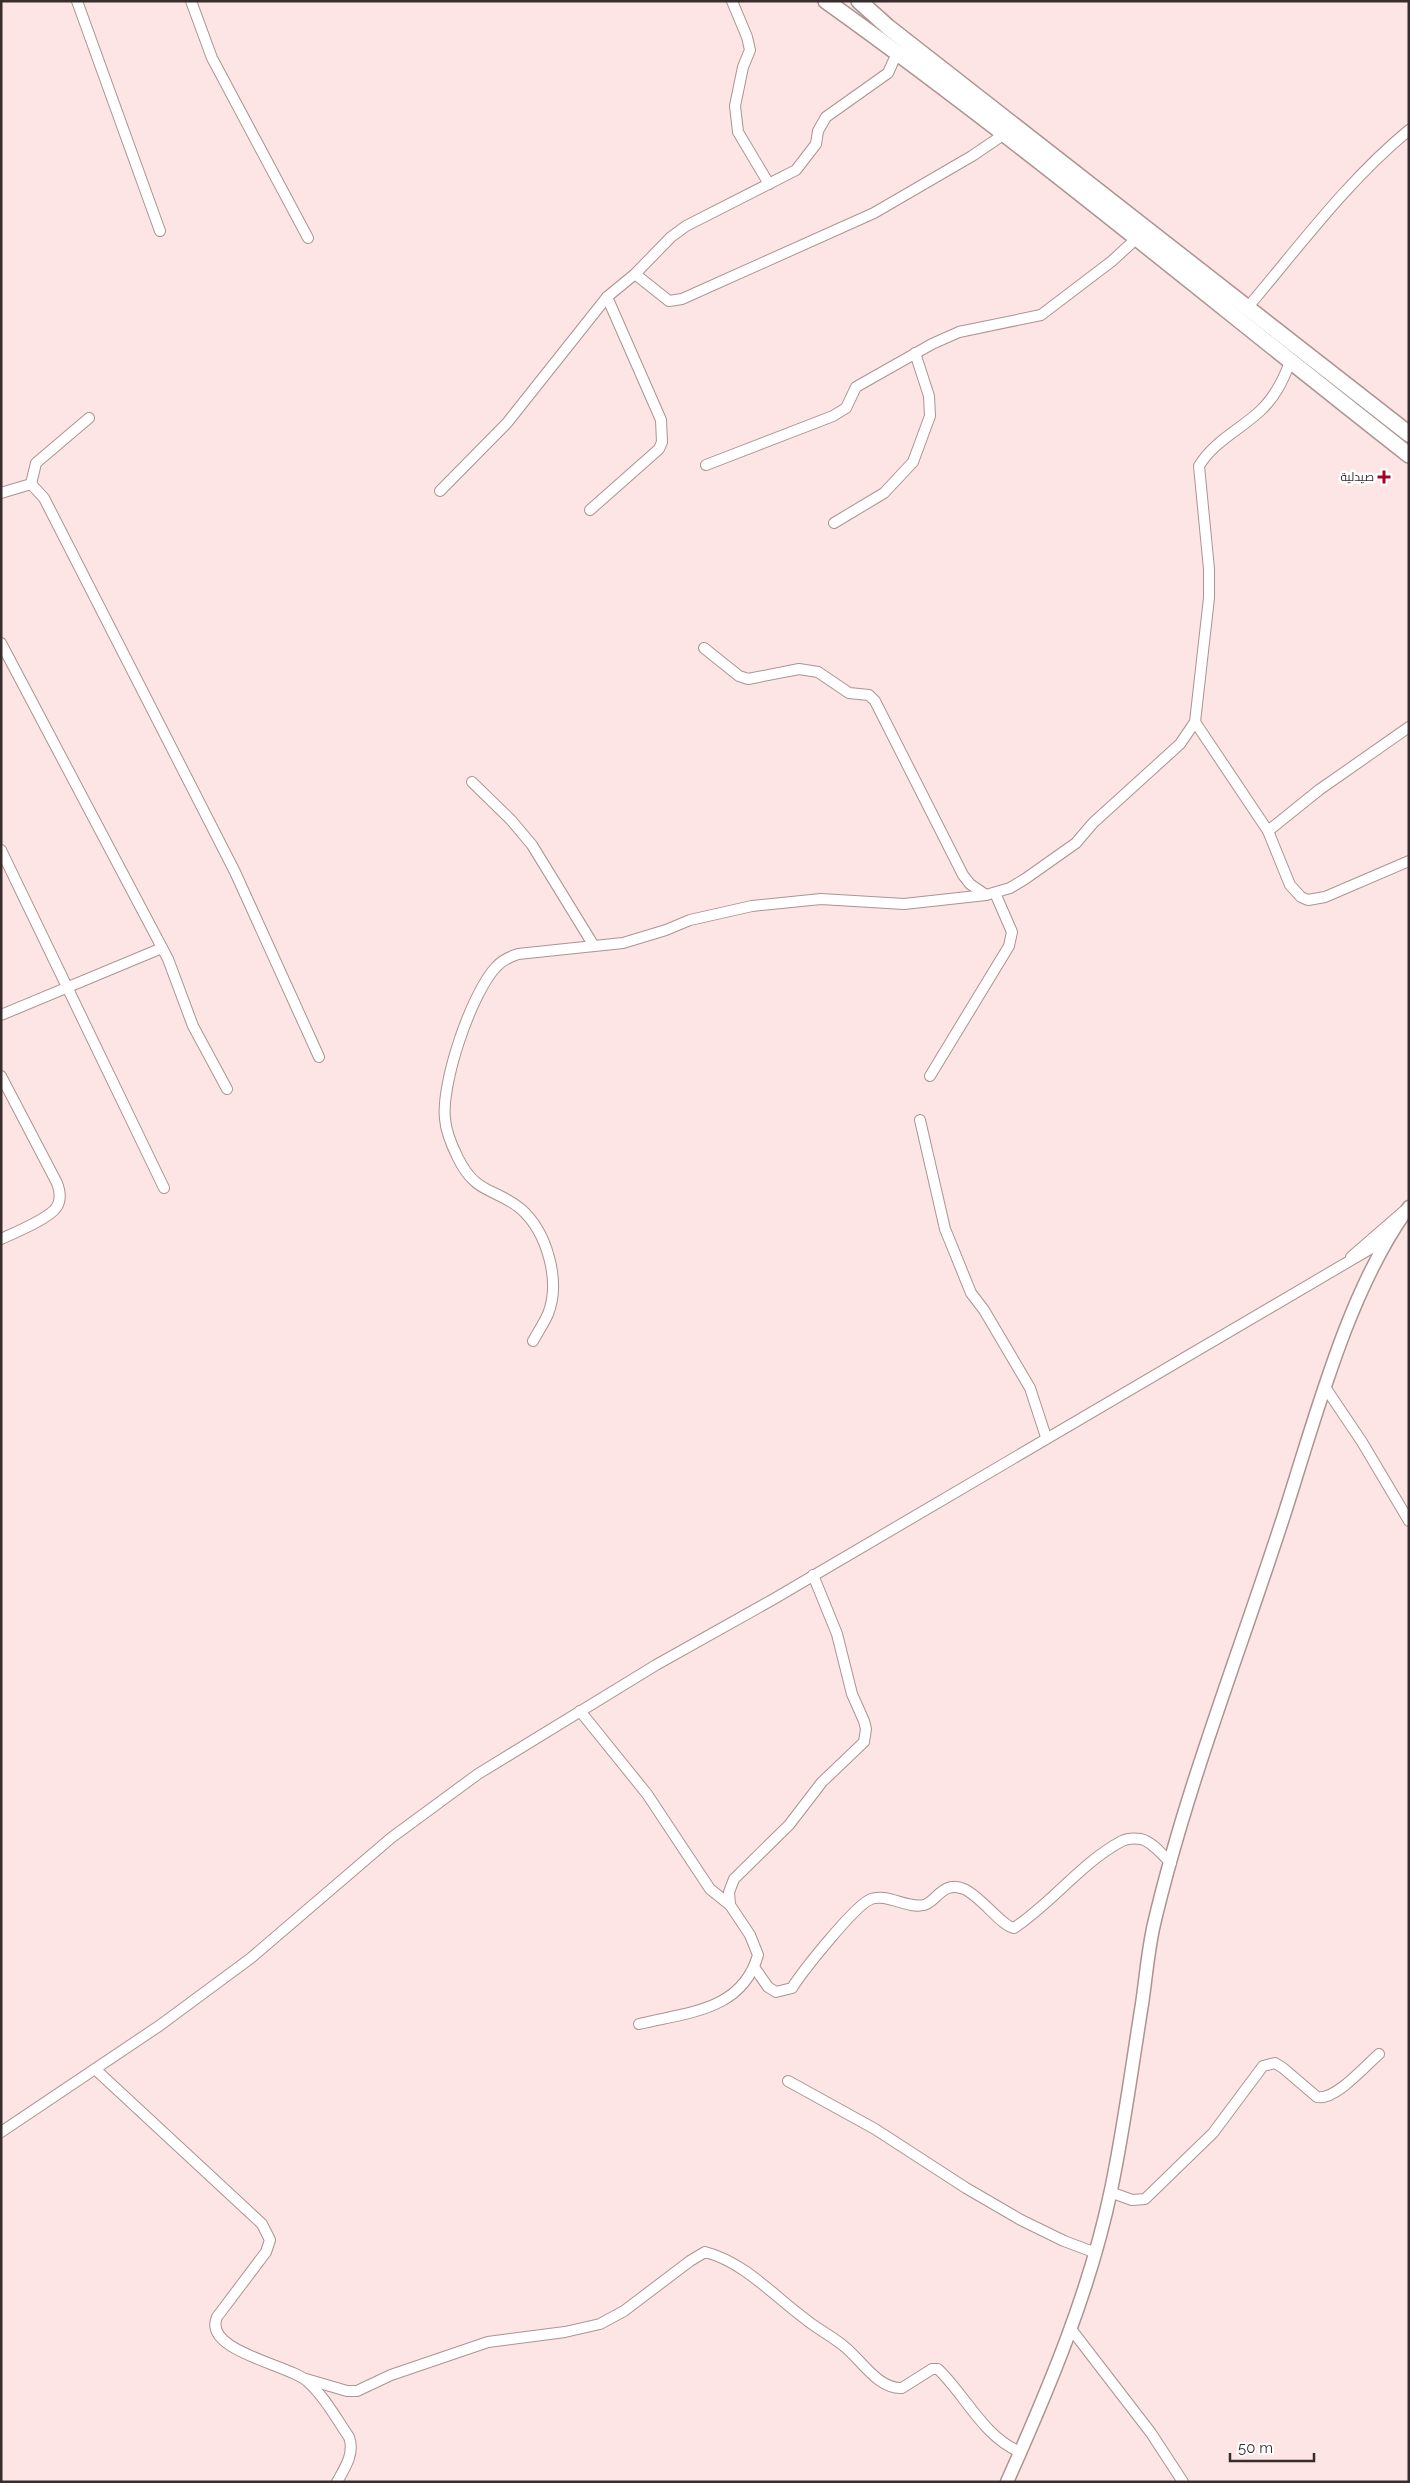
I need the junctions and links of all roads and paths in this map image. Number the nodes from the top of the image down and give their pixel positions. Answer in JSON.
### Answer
{"nodes":[{"id":1,"x":77,"y":1,"type":"edge"},
{"id":2,"x":191,"y":1,"type":"edge"},
{"id":3,"x":732,"y":1,"type":"edge"},
{"id":4,"x":826,"y":1,"type":"edge"},
{"id":5,"x":859,"y":1,"type":"edge"},
{"id":6,"x":888,"y":27,"type":"junction"},
{"id":7,"x":879,"y":40,"type":"junction"},
{"id":8,"x":896,"y":53,"type":"junction"},
{"id":9,"x":1409,"y":130,"type":"edge"},
{"id":10,"x":1003,"y":135,"type":"junction"},
{"id":11,"x":769,"y":184,"type":"junction"},
{"id":12,"x":160,"y":231,"type":"dead end"},
{"id":13,"x":308,"y":238,"type":"dead end"},
{"id":14,"x":1137,"y":238,"type":"junction"},
{"id":15,"x":635,"y":274,"type":"junction"},
{"id":16,"x":607,"y":297,"type":"junction"},
{"id":17,"x":1247,"y":308,"type":"junction"},
{"id":18,"x":915,"y":354,"type":"junction"},
{"id":19,"x":1290,"y":362,"type":"junction"},
{"id":20,"x":89,"y":418,"type":"dead end"},
{"id":21,"x":1409,"y":434,"type":"edge"},
{"id":22,"x":1409,"y":455,"type":"edge"},
{"id":23,"x":706,"y":465,"type":"dead end"},
{"id":24,"x":31,"y":484,"type":"junction"},
{"id":25,"x":440,"y":491,"type":"dead end"},
{"id":26,"x":1,"y":493,"type":"edge"},
{"id":27,"x":590,"y":510,"type":"dead end"},
{"id":28,"x":834,"y":522,"type":"dead end"},
{"id":29,"x":1,"y":643,"type":"edge"},
{"id":30,"x":704,"y":648,"type":"dead end"},
{"id":31,"x":1195,"y":722,"type":"junction"},
{"id":32,"x":1409,"y":727,"type":"edge"},
{"id":33,"x":472,"y":782,"type":"dead end"},
{"id":34,"x":1268,"y":831,"type":"junction"},
{"id":35,"x":1,"y":850,"type":"edge"},
{"id":36,"x":1409,"y":861,"type":"edge"},
{"id":37,"x":991,"y":894,"type":"junction"},
{"id":38,"x":594,"y":946,"type":"junction"},
{"id":39,"x":162,"y":948,"type":"junction"},
{"id":40,"x":69,"y":988,"type":"junction"},
{"id":41,"x":1,"y":1015,"type":"edge"},
{"id":42,"x":319,"y":1056,"type":"dead end"},
{"id":43,"x":1,"y":1076,"type":"edge"},
{"id":44,"x":930,"y":1076,"type":"dead end"},
{"id":45,"x":227,"y":1089,"type":"dead end"},
{"id":46,"x":920,"y":1120,"type":"dead end"},
{"id":47,"x":164,"y":1188,"type":"dead end"},
{"id":48,"x":1409,"y":1207,"type":"edge"},
{"id":49,"x":1,"y":1239,"type":"edge"},
{"id":50,"x":1387,"y":1239,"type":"junction"},
{"id":51,"x":1347,"y":1261,"type":"junction"},
{"id":52,"x":533,"y":1341,"type":"dead end"},
{"id":53,"x":1325,"y":1387,"type":"junction"},
{"id":54,"x":1046,"y":1437,"type":"junction"},
{"id":55,"x":1409,"y":1521,"type":"edge"},
{"id":56,"x":813,"y":1575,"type":"junction"},
{"id":57,"x":580,"y":1710,"type":"junction"},
{"id":58,"x":1171,"y":1863,"type":"junction"},
{"id":59,"x":730,"y":1905,"type":"junction"},
{"id":60,"x":754,"y":1967,"type":"junction"},
{"id":61,"x":639,"y":2024,"type":"dead end"},
{"id":62,"x":1379,"y":2054,"type":"dead end"},
{"id":63,"x":95,"y":2069,"type":"junction"},
{"id":64,"x":788,"y":2081,"type":"dead end"},
{"id":65,"x":1,"y":2132,"type":"edge"},
{"id":66,"x":1110,"y":2192,"type":"junction"},
{"id":67,"x":1096,"y":2253,"type":"junction"},
{"id":68,"x":1071,"y":2329,"type":"junction"},
{"id":69,"x":306,"y":2379,"type":"junction"},
{"id":70,"x":1020,"y":2452,"type":"junction"},
{"id":71,"x":337,"y":2482,"type":"edge"},
{"id":72,"x":1007,"y":2482,"type":"edge"},
{"id":73,"x":1183,"y":2482,"type":"edge"}],
"edges":[{"from":1,"to":12,"type":"street"},
{"from":2,"to":13,"type":"street"},
{"from":3,"to":11,"type":"street"},
{"from":4,"to":7,"type":"main road"},
{"from":5,"to":6,"type":"main road"},
{"from":6,"to":7,"type":"main road"},
{"from":6,"to":17,"type":"main road"},
{"from":7,"to":8,"type":"main road"},
{"from":8,"to":10,"type":"main road"},
{"from":8,"to":11,"type":"street"},
{"from":9,"to":17,"type":"street"},
{"from":10,"to":14,"type":"main road"},
{"from":10,"to":15,"type":"street"},
{"from":11,"to":15,"type":"street"},
{"from":14,"to":18,"type":"street"},
{"from":14,"to":19,"type":"main road"},
{"from":15,"to":16,"type":"street"},
{"from":16,"to":25,"type":"street"},
{"from":16,"to":27,"type":"street"},
{"from":17,"to":21,"type":"main road"},
{"from":18,"to":23,"type":"street"},
{"from":18,"to":28,"type":"street"},
{"from":19,"to":22,"type":"main road"},
{"from":19,"to":31,"type":"street"},
{"from":20,"to":24,"type":"street"},
{"from":24,"to":26,"type":"street"},
{"from":24,"to":42,"type":"street"},
{"from":29,"to":39,"type":"street"},
{"from":30,"to":37,"type":"street"},
{"from":31,"to":34,"type":"street"},
{"from":31,"to":37,"type":"street"},
{"from":32,"to":34,"type":"street"},
{"from":33,"to":38,"type":"street"},
{"from":34,"to":36,"type":"street"},
{"from":35,"to":40,"type":"street"},
{"from":37,"to":38,"type":"street"},
{"from":37,"to":44,"type":"street"},
{"from":38,"to":52,"type":"street"},
{"from":39,"to":40,"type":"street"},
{"from":39,"to":45,"type":"street"},
{"from":40,"to":41,"type":"street"},
{"from":40,"to":47,"type":"street"},
{"from":43,"to":49,"type":"street"},
{"from":46,"to":54,"type":"street"},
{"from":48,"to":50,"type":"street"},
{"from":48,"to":51,"type":"street"},
{"from":50,"to":51,"type":"street"},
{"from":50,"to":53,"type":"street"},
{"from":51,"to":54,"type":"street"},
{"from":53,"to":55,"type":"street"},
{"from":53,"to":58,"type":"street"},
{"from":54,"to":56,"type":"street"},
{"from":56,"to":57,"type":"street"},
{"from":56,"to":59,"type":"street"},
{"from":57,"to":59,"type":"street"},
{"from":57,"to":63,"type":"street"},
{"from":58,"to":60,"type":"street"},
{"from":58,"to":66,"type":"street"},
{"from":59,"to":60,"type":"street"},
{"from":60,"to":61,"type":"street"},
{"from":62,"to":66,"type":"street"},
{"from":63,"to":65,"type":"street"},
{"from":63,"to":69,"type":"street"},
{"from":64,"to":67,"type":"street"},
{"from":66,"to":67,"type":"street"},
{"from":67,"to":68,"type":"street"},
{"from":68,"to":70,"type":"street"},
{"from":68,"to":73,"type":"street"},
{"from":69,"to":70,"type":"street"},
{"from":69,"to":71,"type":"street"},
{"from":70,"to":72,"type":"street"}]}
